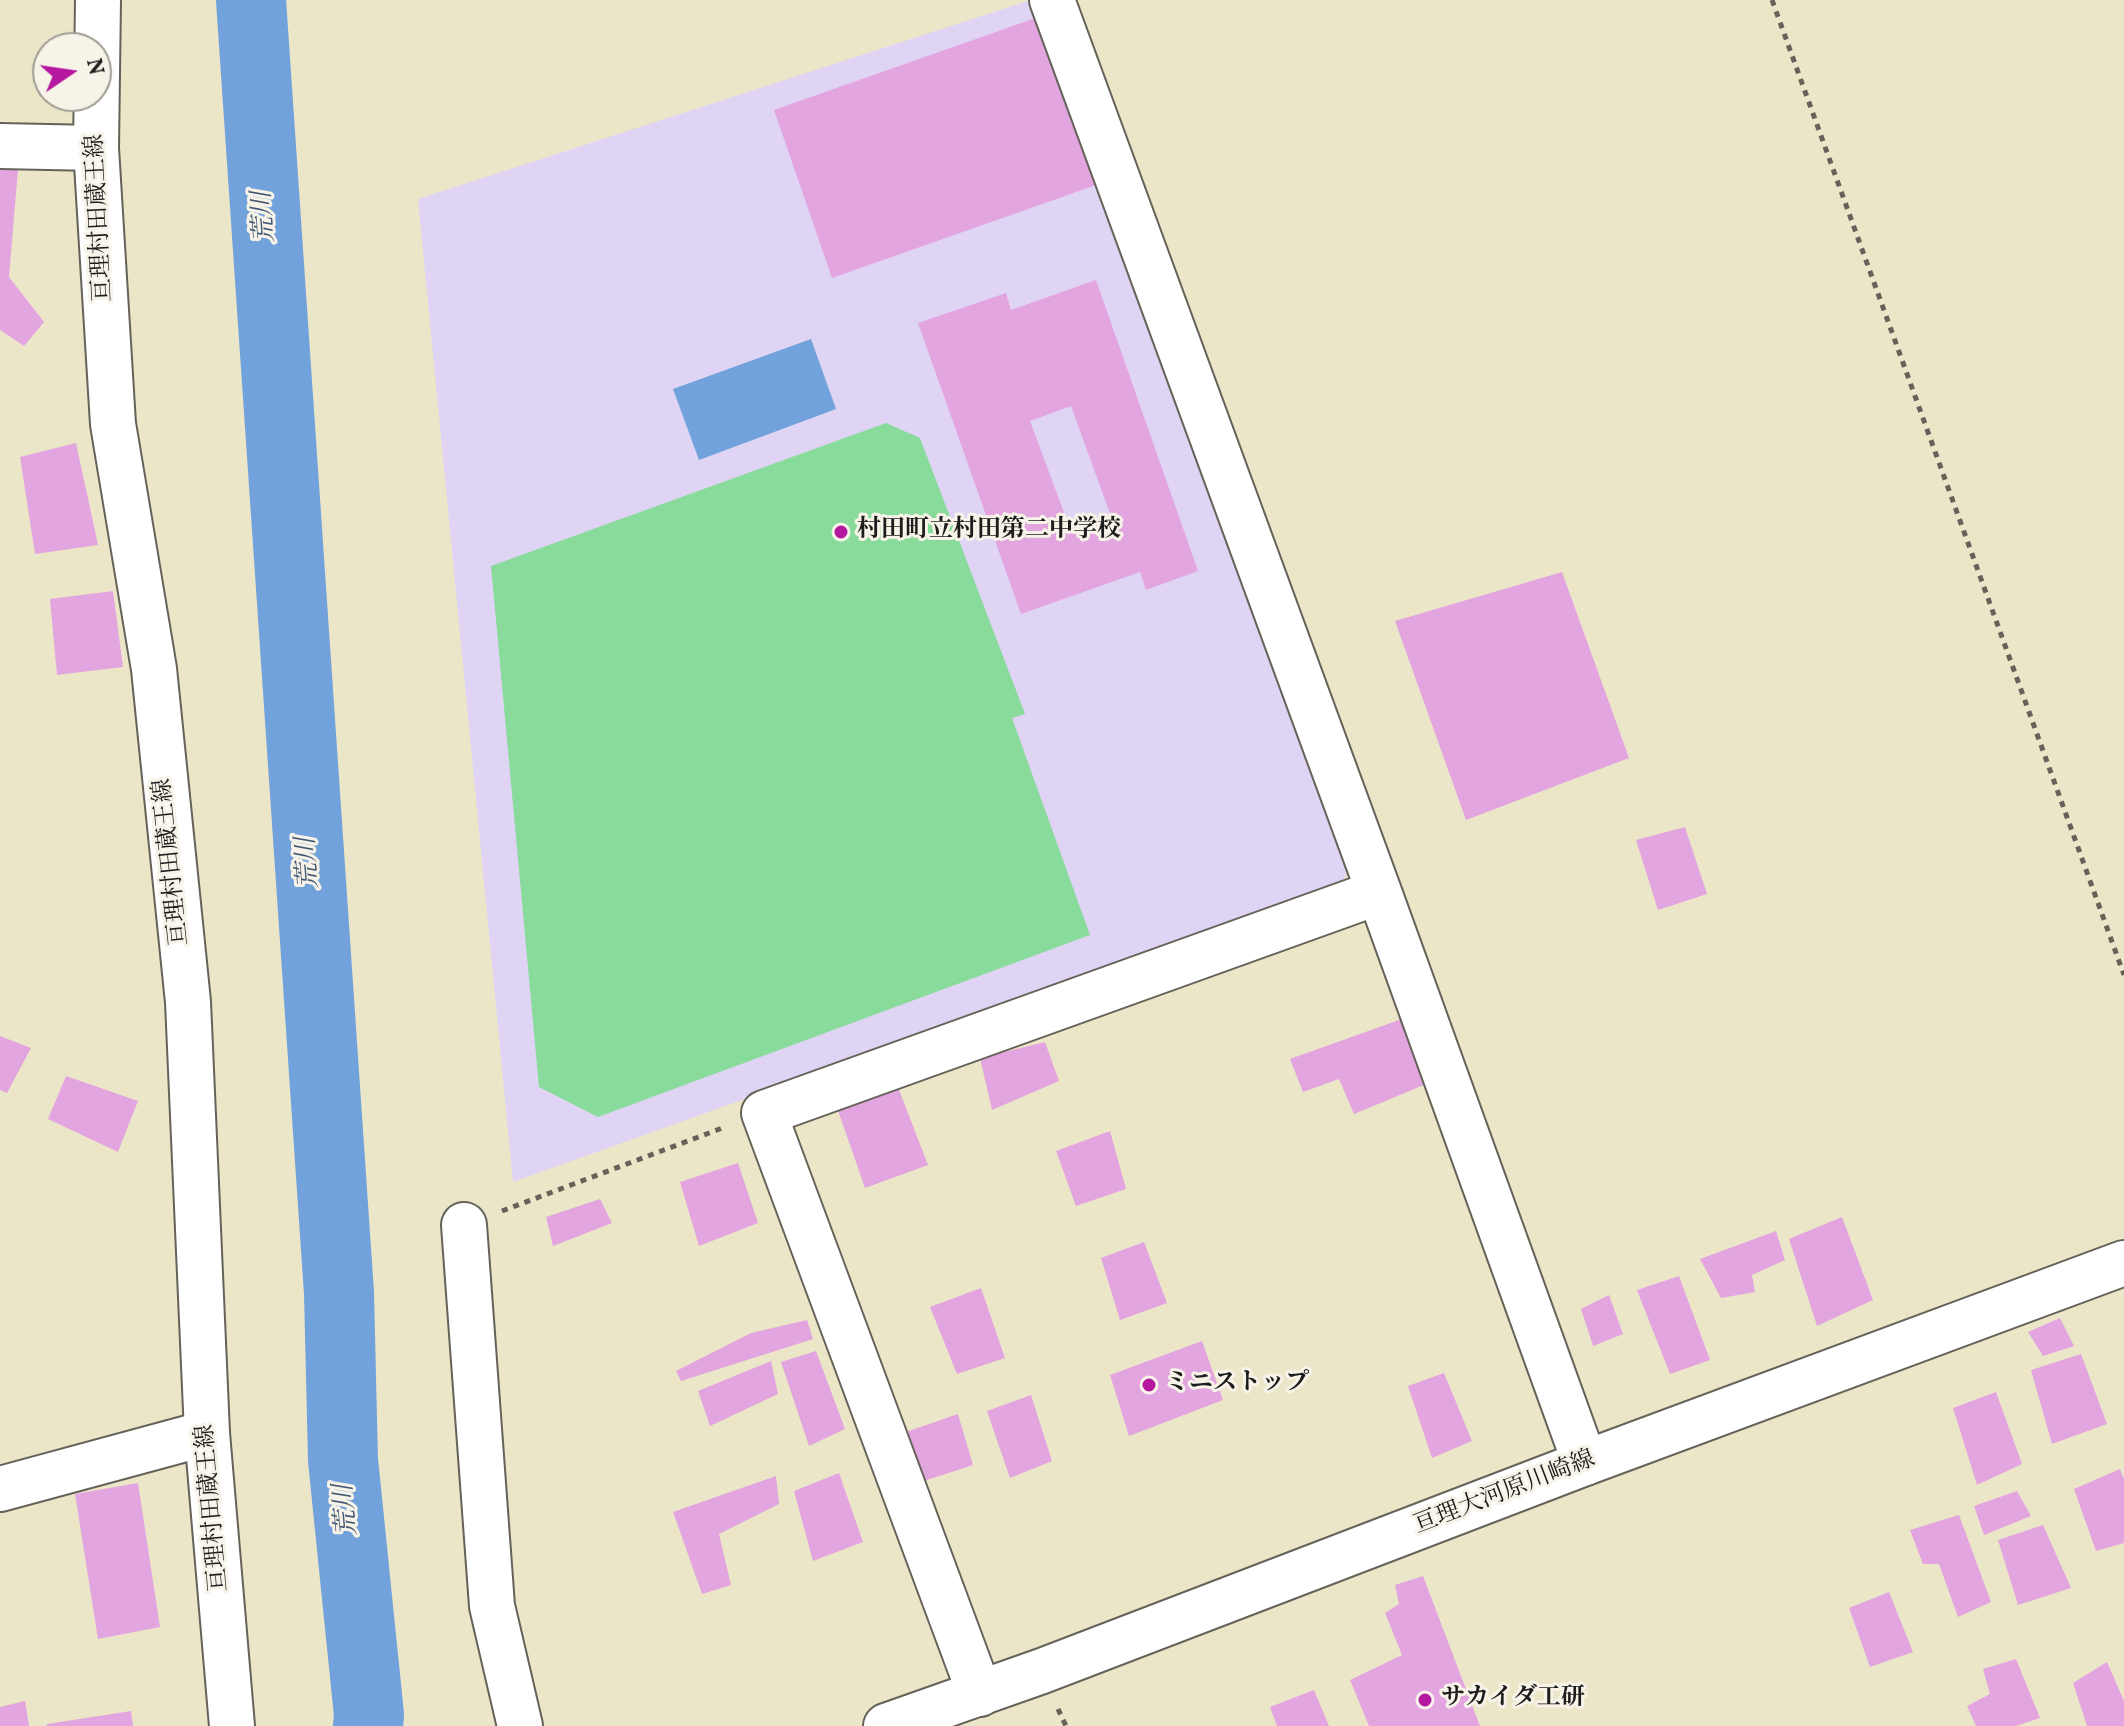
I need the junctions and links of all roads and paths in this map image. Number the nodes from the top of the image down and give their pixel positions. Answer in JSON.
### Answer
{"nodes":[{"id":1,"x":98,"y":0,"type":"edge"},
{"id":2,"x":1052,"y":0,"type":"edge"},
{"id":3,"x":1772,"y":0,"type":"edge"},
{"id":4,"x":0,"y":146,"type":"edge"},
{"id":5,"x":96,"y":148,"type":"junction"},
{"id":6,"x":1379,"y":892,"type":"junction"},
{"id":7,"x":2124,"y":975,"type":"edge"},
{"id":8,"x":764,"y":1113,"type":"junction"},
{"id":9,"x":464,"y":1225,"type":"joint"},
{"id":10,"x":2124,"y":1263,"type":"edge"},
{"id":11,"x":207,"y":1433,"type":"junction"},
{"id":12,"x":1585,"y":1463,"type":"junction"},
{"id":13,"x":0,"y":1489,"type":"edge"},
{"id":14,"x":980,"y":1694,"type":"junction"},
{"id":15,"x":232,"y":1726,"type":"edge"},
{"id":16,"x":520,"y":1726,"type":"edge"},
{"id":17,"x":886,"y":1726,"type":"edge"}],
"edges":[{"from":1,"to":5,"type":"street","name":"亘理村田蔵王線"},
{"from":2,"to":6,"type":"street"},
{"from":3,"to":7,"type":"path"},
{"from":4,"to":5,"type":"street"},
{"from":5,"to":11,"type":"street","name":"亘理村田蔵王線"},
{"from":6,"to":8,"type":"street"},
{"from":6,"to":12,"type":"street"},
{"from":8,"to":9,"type":"path"},
{"from":8,"to":14,"type":"street"},
{"from":9,"to":16,"type":"street"},
{"from":10,"to":12,"type":"street","name":"亘理大河原川崎線"},
{"from":11,"to":13,"type":"street"},
{"from":11,"to":15,"type":"street","name":"亘理村田蔵王線"},
{"from":12,"to":14,"type":"street","name":"亘理大河原川崎線"},
{"from":14,"to":17,"type":"street","name":"亘理大河原川崎線"}]}
